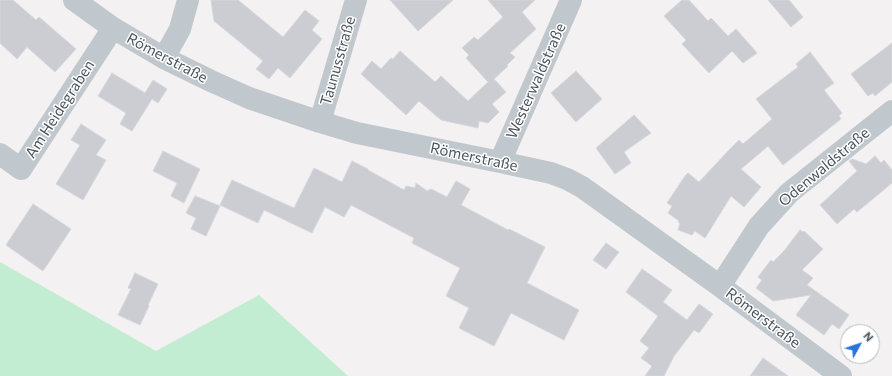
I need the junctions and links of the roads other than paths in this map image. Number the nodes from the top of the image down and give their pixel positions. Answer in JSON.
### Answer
{"nodes":[{"id":1,"x":74,"y":0,"type":"edge"},
{"id":2,"x":188,"y":0,"type":"edge"},
{"id":3,"x":356,"y":0,"type":"edge"},
{"id":4,"x":571,"y":0,"type":"edge"},
{"id":5,"x":113,"y":28,"type":"junction"},
{"id":6,"x":164,"y":58,"type":"junction"},
{"id":7,"x":892,"y":111,"type":"edge"},
{"id":8,"x":320,"y":122,"type":"junction"},
{"id":9,"x":0,"y":154,"type":"edge"},
{"id":10,"x":500,"y":162,"type":"junction"},
{"id":11,"x":720,"y":286,"type":"junction"},
{"id":12,"x":841,"y":376,"type":"edge"}],
"edges":[{"from":1,"to":5,"type":"street","name":"Römerstraße"},
{"from":2,"to":6,"type":"street"},
{"from":3,"to":8,"type":"street","name":"Taunusstraße"},
{"from":4,"to":10,"type":"street","name":"Westerwaldstraße"},
{"from":5,"to":6,"type":"street","name":"Römerstraße"},
{"from":5,"to":9,"type":"street","name":"Am Heidegraben"},
{"from":6,"to":8,"type":"street","name":"Römerstraße"},
{"from":7,"to":11,"type":"street","name":"Odenwaldstraße"},
{"from":8,"to":10,"type":"street","name":"Römerstraße"},
{"from":10,"to":11,"type":"street","name":"Römerstraße"},
{"from":11,"to":12,"type":"street","name":"Römerstraße"}]}
